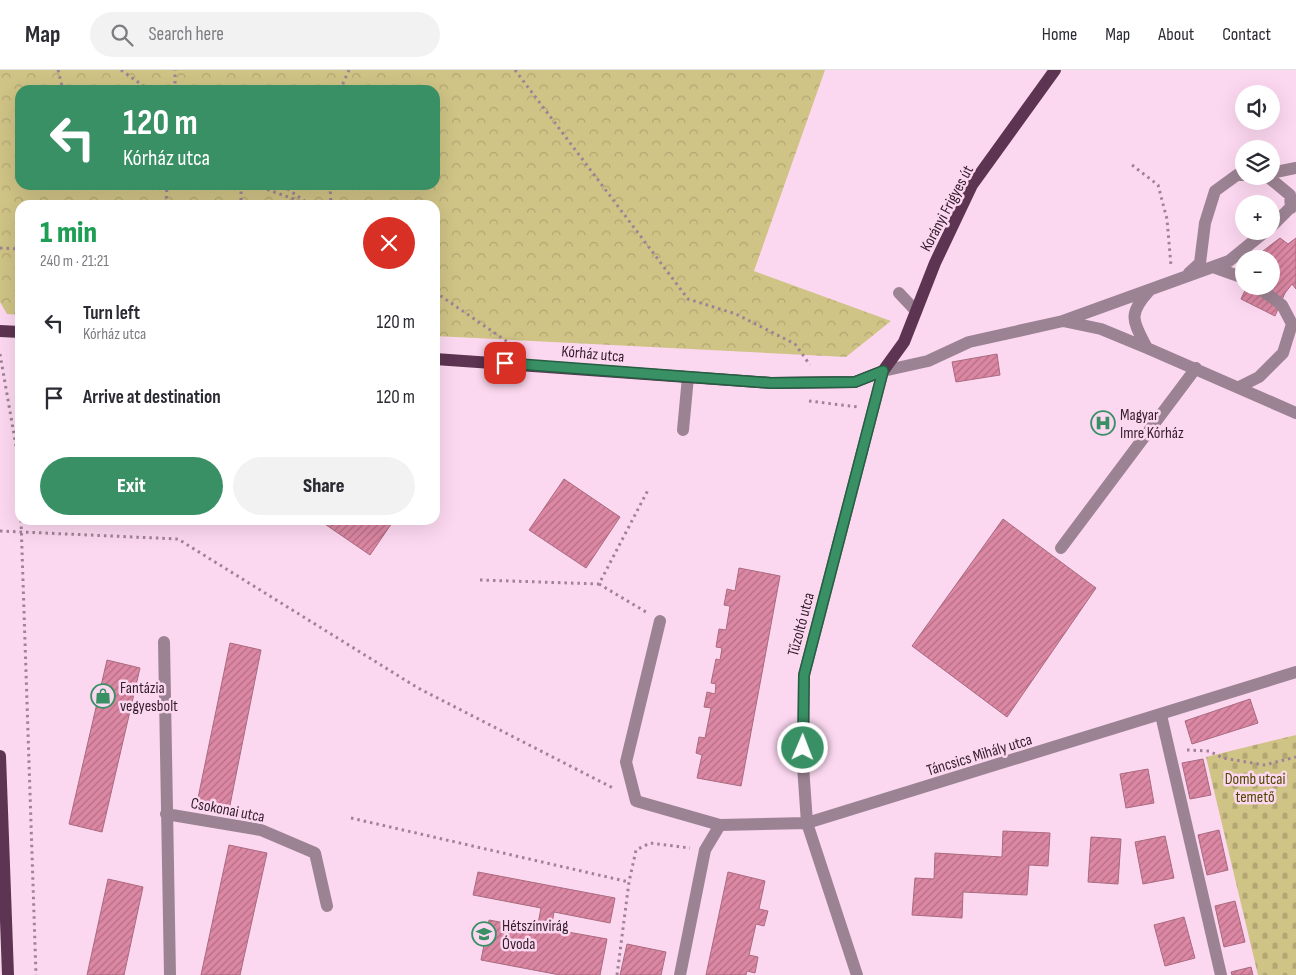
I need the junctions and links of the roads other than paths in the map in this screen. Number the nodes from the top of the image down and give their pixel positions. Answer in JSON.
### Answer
{"nodes":[{"id":1,"x":1055,"y":70,"type":"edge"},
{"id":2,"x":1296,"y":168,"type":"edge"},
{"id":3,"x":1280,"y":171,"type":"edge"},
{"id":4,"x":1235,"y":177,"type":"edge"},
{"id":5,"x":1278,"y":185,"type":"edge"},
{"id":6,"x":1294,"y":204,"type":"edge"},
{"id":7,"x":1280,"y":218,"type":"edge"},
{"id":8,"x":1255,"y":240,"type":"edge"},
{"id":9,"x":1213,"y":267,"type":"junction"},
{"id":10,"x":1235,"y":275,"type":"edge"},
{"id":11,"x":1186,"y":276,"type":"junction"},
{"id":12,"x":1151,"y":289,"type":"junction"},
{"id":13,"x":899,"y":293,"type":"dead end"},
{"id":14,"x":1268,"y":295,"type":"edge"},
{"id":15,"x":916,"y":310,"type":"junction"},
{"id":16,"x":1063,"y":321,"type":"junction"},
{"id":17,"x":0,"y":331,"type":"edge"},
{"id":18,"x":15,"y":332,"type":"edge"},
{"id":19,"x":1147,"y":348,"type":"junction"},
{"id":20,"x":440,"y":359,"type":"edge"},
{"id":21,"x":1196,"y":368,"type":"junction"},
{"id":22,"x":883,"y":371,"type":"junction"},
{"id":23,"x":688,"y":378,"type":"junction"},
{"id":24,"x":1239,"y":387,"type":"junction"},
{"id":25,"x":1296,"y":413,"type":"edge"},
{"id":26,"x":682,"y":430,"type":"dead end"},
{"id":27,"x":1061,"y":548,"type":"dead end"},
{"id":28,"x":660,"y":621,"type":"road end"},
{"id":29,"x":164,"y":642,"type":"dead end"},
{"id":30,"x":1296,"y":672,"type":"edge"},
{"id":31,"x":1161,"y":716,"type":"junction"},
{"id":32,"x":0,"y":756,"type":"edge"},
{"id":33,"x":166,"y":814,"type":"junction"},
{"id":34,"x":807,"y":823,"type":"junction"},
{"id":35,"x":720,"y":825,"type":"junction"},
{"id":36,"x":2,"y":851,"type":"edge"},
{"id":37,"x":327,"y":906,"type":"dead end"},
{"id":38,"x":8,"y":975,"type":"edge"},
{"id":39,"x":170,"y":975,"type":"edge"},
{"id":40,"x":680,"y":975,"type":"edge"},
{"id":41,"x":857,"y":975,"type":"edge"},
{"id":42,"x":1221,"y":975,"type":"edge"}],
"edges":[{"from":1,"to":15,"type":"main road","name":"Korányi Frigyes út"},
{"from":2,"to":3,"type":"street"},
{"from":4,"to":11,"type":"street"},
{"from":5,"to":6,"type":"street"},
{"from":6,"to":7,"type":"street"},
{"from":8,"to":9,"type":"street"},
{"from":9,"to":10,"type":"street"},
{"from":9,"to":11,"type":"street"},
{"from":11,"to":12,"type":"street"},
{"from":12,"to":16,"type":"street"},
{"from":12,"to":19,"type":"street"},
{"from":13,"to":15,"type":"street"},
{"from":14,"to":24,"type":"street"},
{"from":15,"to":22,"type":"main road","name":"Korányi Frigyes út"},
{"from":16,"to":19,"type":"street"},
{"from":16,"to":22,"type":"street"},
{"from":17,"to":18,"type":"main road"},
{"from":19,"to":21,"type":"street"},
{"from":20,"to":23,"type":"main road","name":"Kórház utca"},
{"from":21,"to":24,"type":"street"},
{"from":21,"to":27,"type":"street"},
{"from":22,"to":23,"type":"main road","name":"Kórház utca"},
{"from":22,"to":34,"type":"street","name":"Tűzoltó utca"},
{"from":23,"to":26,"type":"street"},
{"from":24,"to":25,"type":"street"},
{"from":28,"to":35,"type":"street"},
{"from":29,"to":33,"type":"street","name":"Csokonai utca"},
{"from":30,"to":31,"type":"street","name":"Táncsics Mihály utca"},
{"from":31,"to":34,"type":"street","name":"Táncsics Mihály utca"},
{"from":31,"to":42,"type":"street"},
{"from":32,"to":36,"type":"main road"},
{"from":33,"to":37,"type":"street","name":"Csokonai utca"},
{"from":33,"to":39,"type":"street","name":"Csokonai utca"},
{"from":34,"to":35,"type":"street","name":"Táncsics Mihály utca"},
{"from":34,"to":41,"type":"street","name":"Tűzoltó utca"},
{"from":35,"to":40,"type":"street"},
{"from":36,"to":38,"type":"main road"}]}
